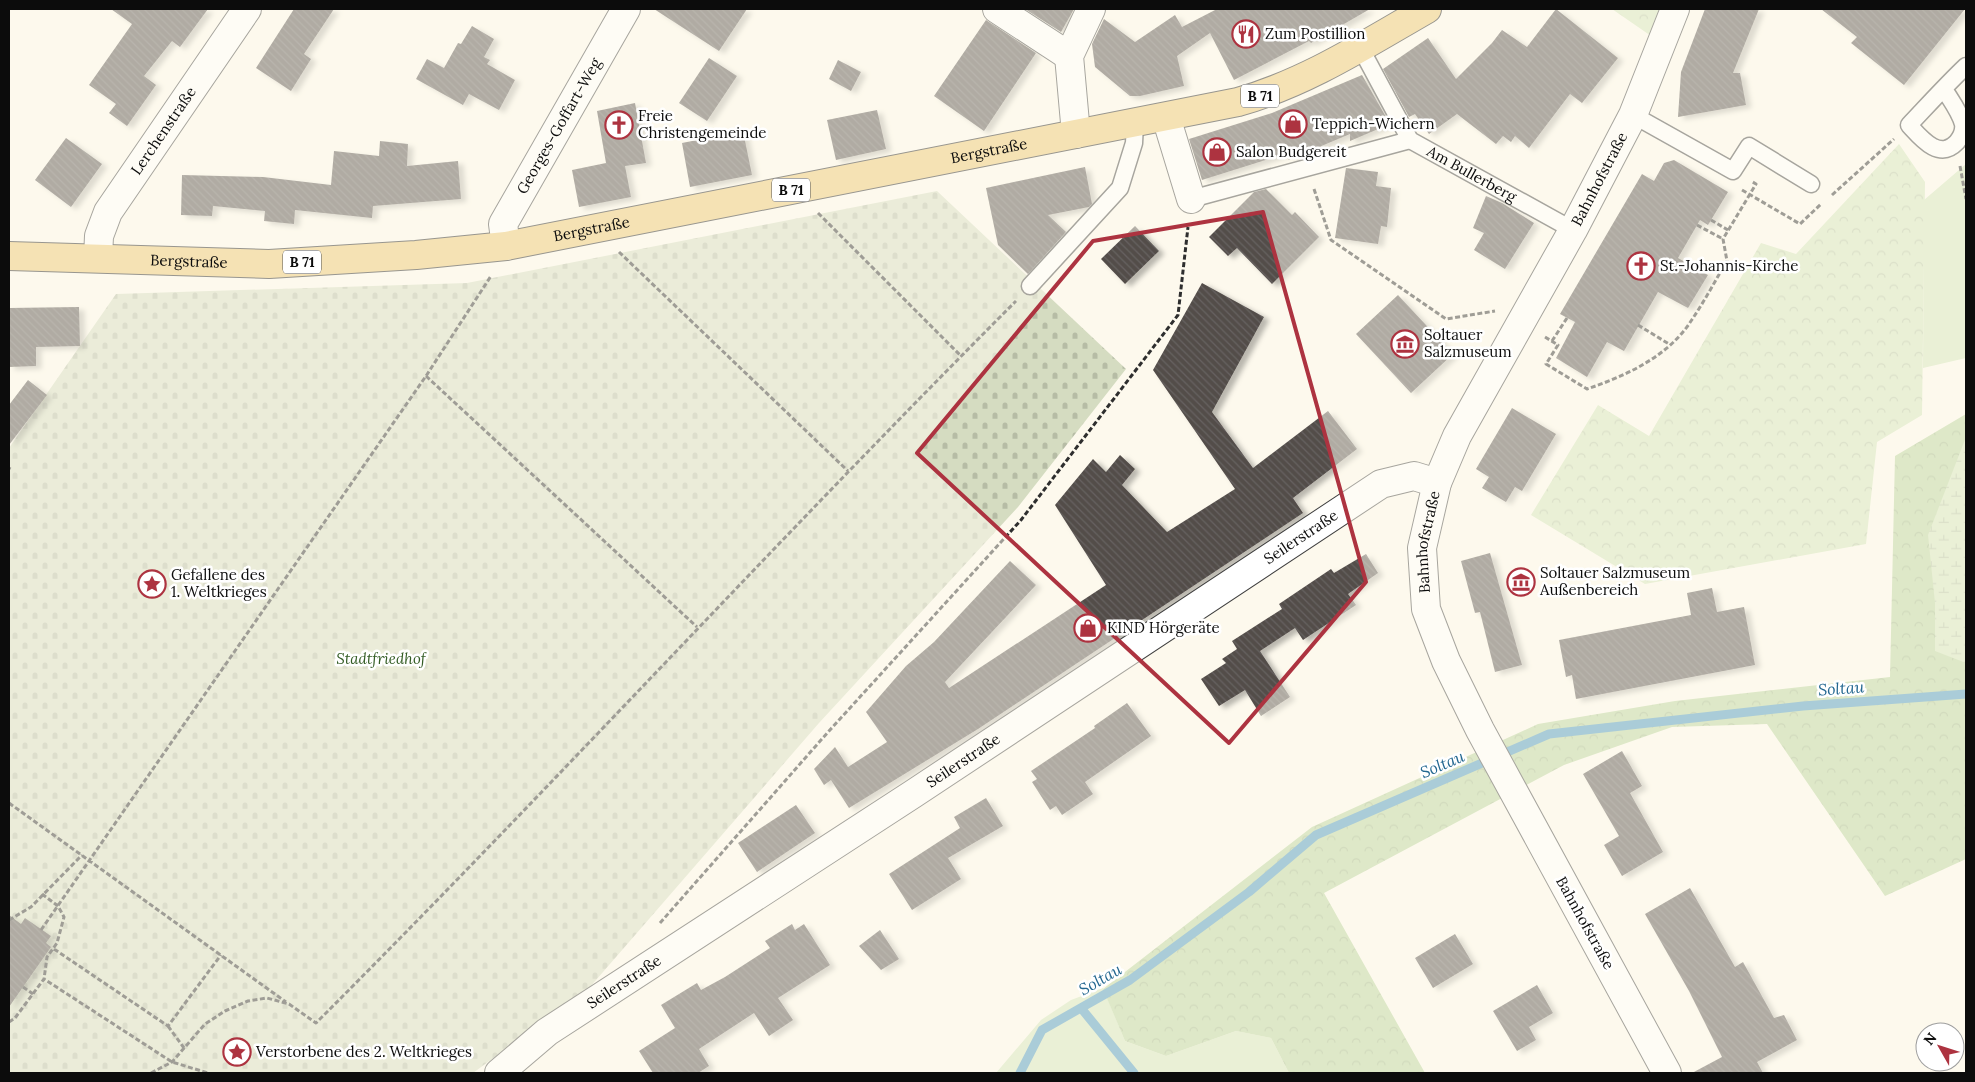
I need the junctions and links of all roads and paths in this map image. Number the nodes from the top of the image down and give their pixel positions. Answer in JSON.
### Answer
{"nodes":[{"id":1,"x":246,"y":9,"type":"edge"},
{"id":2,"x":626,"y":9,"type":"edge"},
{"id":3,"x":997,"y":9,"type":"edge"},
{"id":4,"x":1091,"y":9,"type":"edge"},
{"id":5,"x":1427,"y":9,"type":"edge"},
{"id":6,"x":1675,"y":9,"type":"edge"},
{"id":7,"x":1360,"y":47,"type":"junction"},
{"id":8,"x":1069,"y":56,"type":"junction"},
{"id":9,"x":1966,"y":66,"type":"edge"},
{"id":10,"x":1944,"y":89,"type":"dead end"},
{"id":11,"x":1633,"y":115,"type":"junction"},
{"id":12,"x":1166,"y":116,"type":"junction"},
{"id":13,"x":1135,"y":123,"type":"junction"},
{"id":14,"x":1076,"y":134,"type":"junction"},
{"id":15,"x":1896,"y":137,"type":"dead end"},
{"id":16,"x":1410,"y":140,"type":"junction"},
{"id":17,"x":1959,"y":163,"type":"dead end"},
{"id":18,"x":1307,"y":166,"type":"junction"},
{"id":19,"x":1756,"y":184,"type":"dead end"},
{"id":20,"x":1811,"y":184,"type":"dead end"},
{"id":21,"x":1750,"y":195,"type":"junction"},
{"id":22,"x":1831,"y":196,"type":"dead end"},
{"id":23,"x":1191,"y":199,"type":"junction"},
{"id":24,"x":1966,"y":200,"type":"edge"},
{"id":25,"x":1825,"y":202,"type":"dead end"},
{"id":26,"x":816,"y":212,"type":"dead end"},
{"id":27,"x":1711,"y":220,"type":"dead end"},
{"id":28,"x":1698,"y":225,"type":"dead end"},
{"id":29,"x":1573,"y":230,"type":"junction"},
{"id":30,"x":1728,"y":230,"type":"junction"},
{"id":31,"x":1722,"y":239,"type":"junction"},
{"id":32,"x":506,"y":246,"type":"junction"},
{"id":33,"x":618,"y":251,"type":"dead end"},
{"id":34,"x":9,"y":256,"type":"edge"},
{"id":35,"x":98,"y":258,"type":"junction"},
{"id":36,"x":1030,"y":286,"type":"joint"},
{"id":37,"x":1530,"y":305,"type":"junction"},
{"id":38,"x":1567,"y":318,"type":"dead end"},
{"id":39,"x":1638,"y":326,"type":"dead end"},
{"id":40,"x":1542,"y":335,"type":"dead end"},
{"id":41,"x":1552,"y":341,"type":"junction"},
{"id":42,"x":1670,"y":344,"type":"junction"},
{"id":43,"x":961,"y":356,"type":"junction"},
{"id":44,"x":426,"y":376,"type":"junction"},
{"id":45,"x":848,"y":471,"type":"junction"},
{"id":46,"x":1437,"y":483,"type":"junction"},
{"id":47,"x":697,"y":627,"type":"junction"},
{"id":48,"x":9,"y":803,"type":"edge"},
{"id":49,"x":82,"y":855,"type":"junction"},
{"id":50,"x":90,"y":862,"type":"junction"},
{"id":51,"x":42,"y":894,"type":"junction"},
{"id":52,"x":58,"y":906,"type":"junction"},
{"id":53,"x":9,"y":920,"type":"edge"},
{"id":54,"x":656,"y":928,"type":"dead end"},
{"id":55,"x":41,"y":930,"type":"dead end"},
{"id":56,"x":54,"y":949,"type":"junction"},
{"id":57,"x":221,"y":955,"type":"junction"},
{"id":58,"x":44,"y":979,"type":"junction"},
{"id":59,"x":22,"y":987,"type":"dead end"},
{"id":60,"x":33,"y":994,"type":"junction"},
{"id":61,"x":289,"y":1004,"type":"junction"},
{"id":62,"x":9,"y":1022,"type":"edge"},
{"id":63,"x":168,"y":1026,"type":"junction"},
{"id":64,"x":184,"y":1048,"type":"junction"},
{"id":65,"x":172,"y":1062,"type":"junction"},
{"id":66,"x":151,"y":1073,"type":"edge"},
{"id":67,"x":208,"y":1073,"type":"edge"},
{"id":68,"x":499,"y":1073,"type":"edge"},
{"id":69,"x":1667,"y":1073,"type":"edge"}],
"edges":[{"from":1,"to":35,"type":"street","name":"Lerchenstraße"},
{"from":2,"to":32,"type":"street","name":"Georges-Goffart-Weg"},
{"from":3,"to":8,"type":"street"},
{"from":4,"to":8,"type":"street"},
{"from":5,"to":7,"type":"main road","name":"Bergstraße","number":"B 71"},
{"from":6,"to":11,"type":"street","name":"Bahnhofstraße"},
{"from":7,"to":12,"type":"main road","name":"Bergstraße","number":"B 71"},
{"from":7,"to":16,"type":"lane","name":"Am Bullerberg"},
{"from":8,"to":14,"type":"street"},
{"from":9,"to":10,"type":"lane"},
{"from":11,"to":20,"type":"lane"},
{"from":11,"to":29,"type":"street","name":"Bahnhofstraße"},
{"from":12,"to":13,"type":"main road","name":"Bergstraße","number":"B 71"},
{"from":12,"to":23,"type":"street"},
{"from":13,"to":14,"type":"main road","name":"Bergstraße","number":"B 71"},
{"from":13,"to":36,"type":"lane"},
{"from":14,"to":32,"type":"main road","name":"Bergstraße","number":"B 71"},
{"from":15,"to":22,"type":"path"},
{"from":16,"to":18,"type":"lane"},
{"from":16,"to":29,"type":"lane","name":"Am Bullerberg"},
{"from":17,"to":24,"type":"path"},
{"from":18,"to":23,"type":"lane"},
{"from":18,"to":37,"type":"path"},
{"from":19,"to":21,"type":"path"},
{"from":21,"to":25,"type":"path"},
{"from":21,"to":30,"type":"path"},
{"from":23,"to":54,"type":"path"},
{"from":26,"to":43,"type":"path"},
{"from":27,"to":30,"type":"path"},
{"from":28,"to":31,"type":"path"},
{"from":29,"to":37,"type":"street","name":"Bahnhofstraße"},
{"from":30,"to":31,"type":"path"},
{"from":31,"to":42,"type":"path"},
{"from":32,"to":35,"type":"main road","name":"Bergstraße","number":"B 71"},
{"from":32,"to":44,"type":"path"},
{"from":33,"to":45,"type":"path"},
{"from":34,"to":35,"type":"main road","name":"Bergstraße","number":"B 71"},
{"from":36,"to":43,"type":"path"},
{"from":37,"to":46,"type":"street","name":"Bahnhofstraße"},
{"from":38,"to":41,"type":"path"},
{"from":39,"to":42,"type":"path"},
{"from":40,"to":41,"type":"path"},
{"from":41,"to":42,"type":"path"},
{"from":43,"to":45,"type":"path"},
{"from":44,"to":47,"type":"path"},
{"from":44,"to":50,"type":"path"},
{"from":45,"to":47,"type":"path"},
{"from":46,"to":68,"type":"street","name":"Seilerstraße"},
{"from":46,"to":69,"type":"street","name":"Bahnhofstraße"},
{"from":47,"to":61,"type":"path"},
{"from":48,"to":49,"type":"path"},
{"from":49,"to":50,"type":"path"},
{"from":49,"to":51,"type":"path"},
{"from":50,"to":52,"type":"path"},
{"from":50,"to":57,"type":"path"},
{"from":51,"to":52,"type":"path"},
{"from":51,"to":53,"type":"path"},
{"from":52,"to":55,"type":"path"},
{"from":52,"to":56,"type":"path"},
{"from":56,"to":58,"type":"path"},
{"from":56,"to":63,"type":"path"},
{"from":57,"to":61,"type":"path"},
{"from":57,"to":63,"type":"path"},
{"from":58,"to":60,"type":"path"},
{"from":58,"to":65,"type":"path"},
{"from":59,"to":60,"type":"path"},
{"from":60,"to":62,"type":"path"},
{"from":61,"to":64,"type":"path"},
{"from":63,"to":64,"type":"path"},
{"from":64,"to":65,"type":"path"},
{"from":65,"to":66,"type":"path"},
{"from":65,"to":67,"type":"path"}]}
